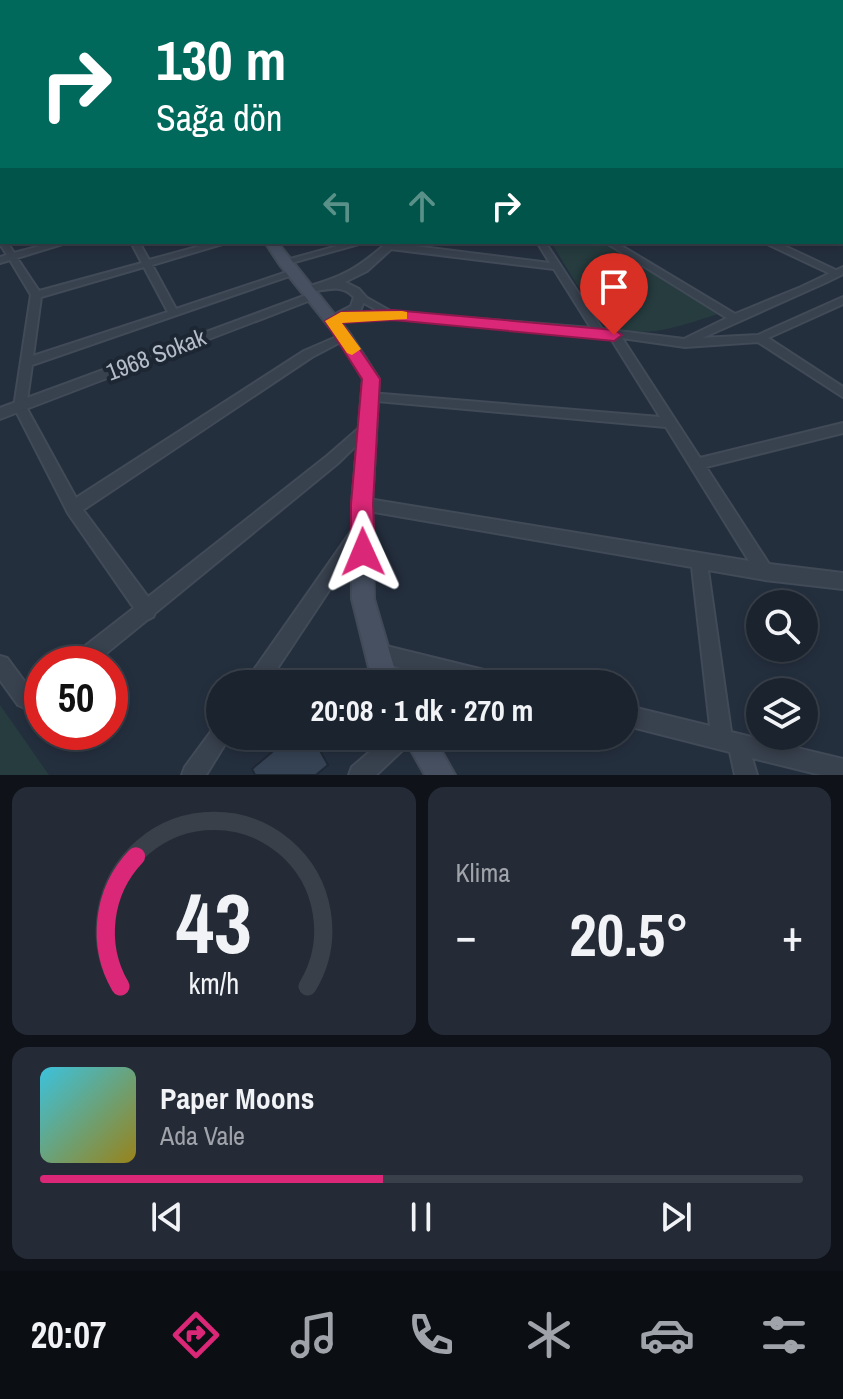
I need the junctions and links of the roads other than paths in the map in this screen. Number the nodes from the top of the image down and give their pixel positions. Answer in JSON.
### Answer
{"nodes":[{"id":1,"x":58,"y":244,"type":"edge"},
{"id":2,"x":136,"y":244,"type":"edge"},
{"id":3,"x":211,"y":244,"type":"edge"},
{"id":4,"x":272,"y":244,"type":"edge"},
{"id":5,"x":356,"y":244,"type":"edge"},
{"id":6,"x":392,"y":244,"type":"edge"},
{"id":7,"x":542,"y":244,"type":"edge"},
{"id":8,"x":612,"y":244,"type":"edge"},
{"id":9,"x":773,"y":244,"type":"edge"},
{"id":10,"x":190,"y":247,"type":"edge"},
{"id":11,"x":6,"y":258,"type":"edge"},
{"id":12,"x":147,"y":265,"type":"junction"},
{"id":13,"x":555,"y":266,"type":"junction"},
{"id":14,"x":288,"y":268,"type":"junction"},
{"id":15,"x":363,"y":269,"type":"junction"},
{"id":16,"x":841,"y":273,"type":"edge"},
{"id":17,"x":332,"y":284,"type":"junction"},
{"id":18,"x":309,"y":293,"type":"junction"},
{"id":19,"x":359,"y":294,"type":"junction"},
{"id":20,"x":36,"y":295,"type":"junction"},
{"id":21,"x":843,"y":300,"type":"edge"},
{"id":22,"x":173,"y":312,"type":"junction"},
{"id":23,"x":393,"y":315,"type":"junction"},
{"id":24,"x":337,"y":319,"type":"junction"},
{"id":25,"x":737,"y":320,"type":"junction"},
{"id":26,"x":606,"y":334,"type":"junction"},
{"id":27,"x":345,"y":337,"type":"junction"},
{"id":28,"x":760,"y":338,"type":"junction"},
{"id":29,"x":685,"y":343,"type":"junction"},
{"id":30,"x":28,"y":362,"type":"junction"},
{"id":31,"x":843,"y":393,"type":"edge"},
{"id":32,"x":370,"y":397,"type":"junction"},
{"id":33,"x":20,"y":407,"type":"junction"},
{"id":34,"x":0,"y":414,"type":"edge"},
{"id":35,"x":671,"y":423,"type":"junction"},
{"id":36,"x":370,"y":426,"type":"junction"},
{"id":37,"x":843,"y":428,"type":"edge"},
{"id":38,"x":697,"y":464,"type":"junction"},
{"id":39,"x":362,"y":504,"type":"junction"},
{"id":40,"x":73,"y":508,"type":"junction"},
{"id":41,"x":362,"y":528,"type":"junction"},
{"id":42,"x":699,"y":561,"type":"junction"},
{"id":43,"x":765,"y":572,"type":"junction"},
{"id":44,"x":843,"y":581,"type":"edge"},
{"id":45,"x":147,"y":611,"type":"junction"},
{"id":46,"x":101,"y":646,"type":"edge"},
{"id":47,"x":378,"y":653,"type":"junction"},
{"id":48,"x":0,"y":665,"type":"edge"},
{"id":49,"x":266,"y":670,"type":"edge"},
{"id":50,"x":382,"y":670,"type":"edge"},
{"id":51,"x":445,"y":670,"type":"edge"},
{"id":52,"x":24,"y":697,"type":"edge"},
{"id":53,"x":638,"y":719,"type":"edge"},
{"id":54,"x":730,"y":742,"type":"junction"},
{"id":55,"x":210,"y":750,"type":"edge"},
{"id":56,"x":388,"y":750,"type":"edge"},
{"id":57,"x":426,"y":750,"type":"edge"},
{"id":58,"x":843,"y":770,"type":"edge"},
{"id":59,"x":193,"y":775,"type":"edge"},
{"id":60,"x":360,"y":775,"type":"edge"},
{"id":61,"x":441,"y":775,"type":"edge"},
{"id":62,"x":746,"y":775,"type":"edge"}],
"edges":[{"from":1,"to":11,"type":"street"},
{"from":2,"to":12,"type":"street"},
{"from":3,"to":10,"type":"street"},
{"from":4,"to":14,"type":"main road"},
{"from":5,"to":14,"type":"street"},
{"from":6,"to":13,"type":"street"},
{"from":6,"to":15,"type":"street"},
{"from":7,"to":13,"type":"street"},
{"from":8,"to":25,"type":"street"},
{"from":9,"to":16,"type":"street"},
{"from":10,"to":12,"type":"street"},
{"from":11,"to":20,"type":"street"},
{"from":12,"to":20,"type":"street"},
{"from":12,"to":22,"type":"street"},
{"from":13,"to":26,"type":"street"},
{"from":14,"to":18,"type":"main road"},
{"from":14,"to":22,"type":"street"},
{"from":15,"to":17,"type":"street","name":"1968 Sokak"},
{"from":15,"to":19,"type":"street"},
{"from":16,"to":25,"type":"street"},
{"from":17,"to":18,"type":"street","name":"1968 Sokak"},
{"from":17,"to":19,"type":"street"},
{"from":18,"to":24,"type":"main road"},
{"from":18,"to":33,"type":"street","name":"1968 Sokak"},
{"from":19,"to":23,"type":"street"},
{"from":19,"to":24,"type":"street"},
{"from":20,"to":30,"type":"street"},
{"from":21,"to":28,"type":"street"},
{"from":22,"to":30,"type":"street"},
{"from":23,"to":24,"type":"street"},
{"from":23,"to":26,"type":"street"},
{"from":24,"to":27,"type":"main road"},
{"from":25,"to":29,"type":"street"},
{"from":26,"to":29,"type":"street"},
{"from":26,"to":35,"type":"street"},
{"from":27,"to":32,"type":"main road"},
{"from":27,"to":40,"type":"street"},
{"from":28,"to":29,"type":"street"},
{"from":28,"to":31,"type":"street"},
{"from":30,"to":33,"type":"street"},
{"from":32,"to":35,"type":"street"},
{"from":32,"to":36,"type":"main road"},
{"from":33,"to":34,"type":"street","name":"1968 Sokak"},
{"from":33,"to":40,"type":"street"},
{"from":35,"to":38,"type":"street"},
{"from":36,"to":39,"type":"main road"},
{"from":36,"to":45,"type":"street"},
{"from":37,"to":38,"type":"street"},
{"from":38,"to":43,"type":"street"},
{"from":39,"to":41,"type":"main road"},
{"from":39,"to":42,"type":"street"},
{"from":40,"to":45,"type":"street"},
{"from":41,"to":47,"type":"main road"},
{"from":41,"to":49,"type":"street"},
{"from":42,"to":43,"type":"street"},
{"from":42,"to":54,"type":"street"},
{"from":43,"to":44,"type":"street"},
{"from":45,"to":46,"type":"street"},
{"from":47,"to":50,"type":"main road"},
{"from":47,"to":51,"type":"street"},
{"from":48,"to":52,"type":"street"},
{"from":53,"to":54,"type":"street"},
{"from":54,"to":58,"type":"street"},
{"from":54,"to":62,"type":"street"},
{"from":55,"to":59,"type":"street"},
{"from":56,"to":60,"type":"street"},
{"from":57,"to":61,"type":"main road"}]}
